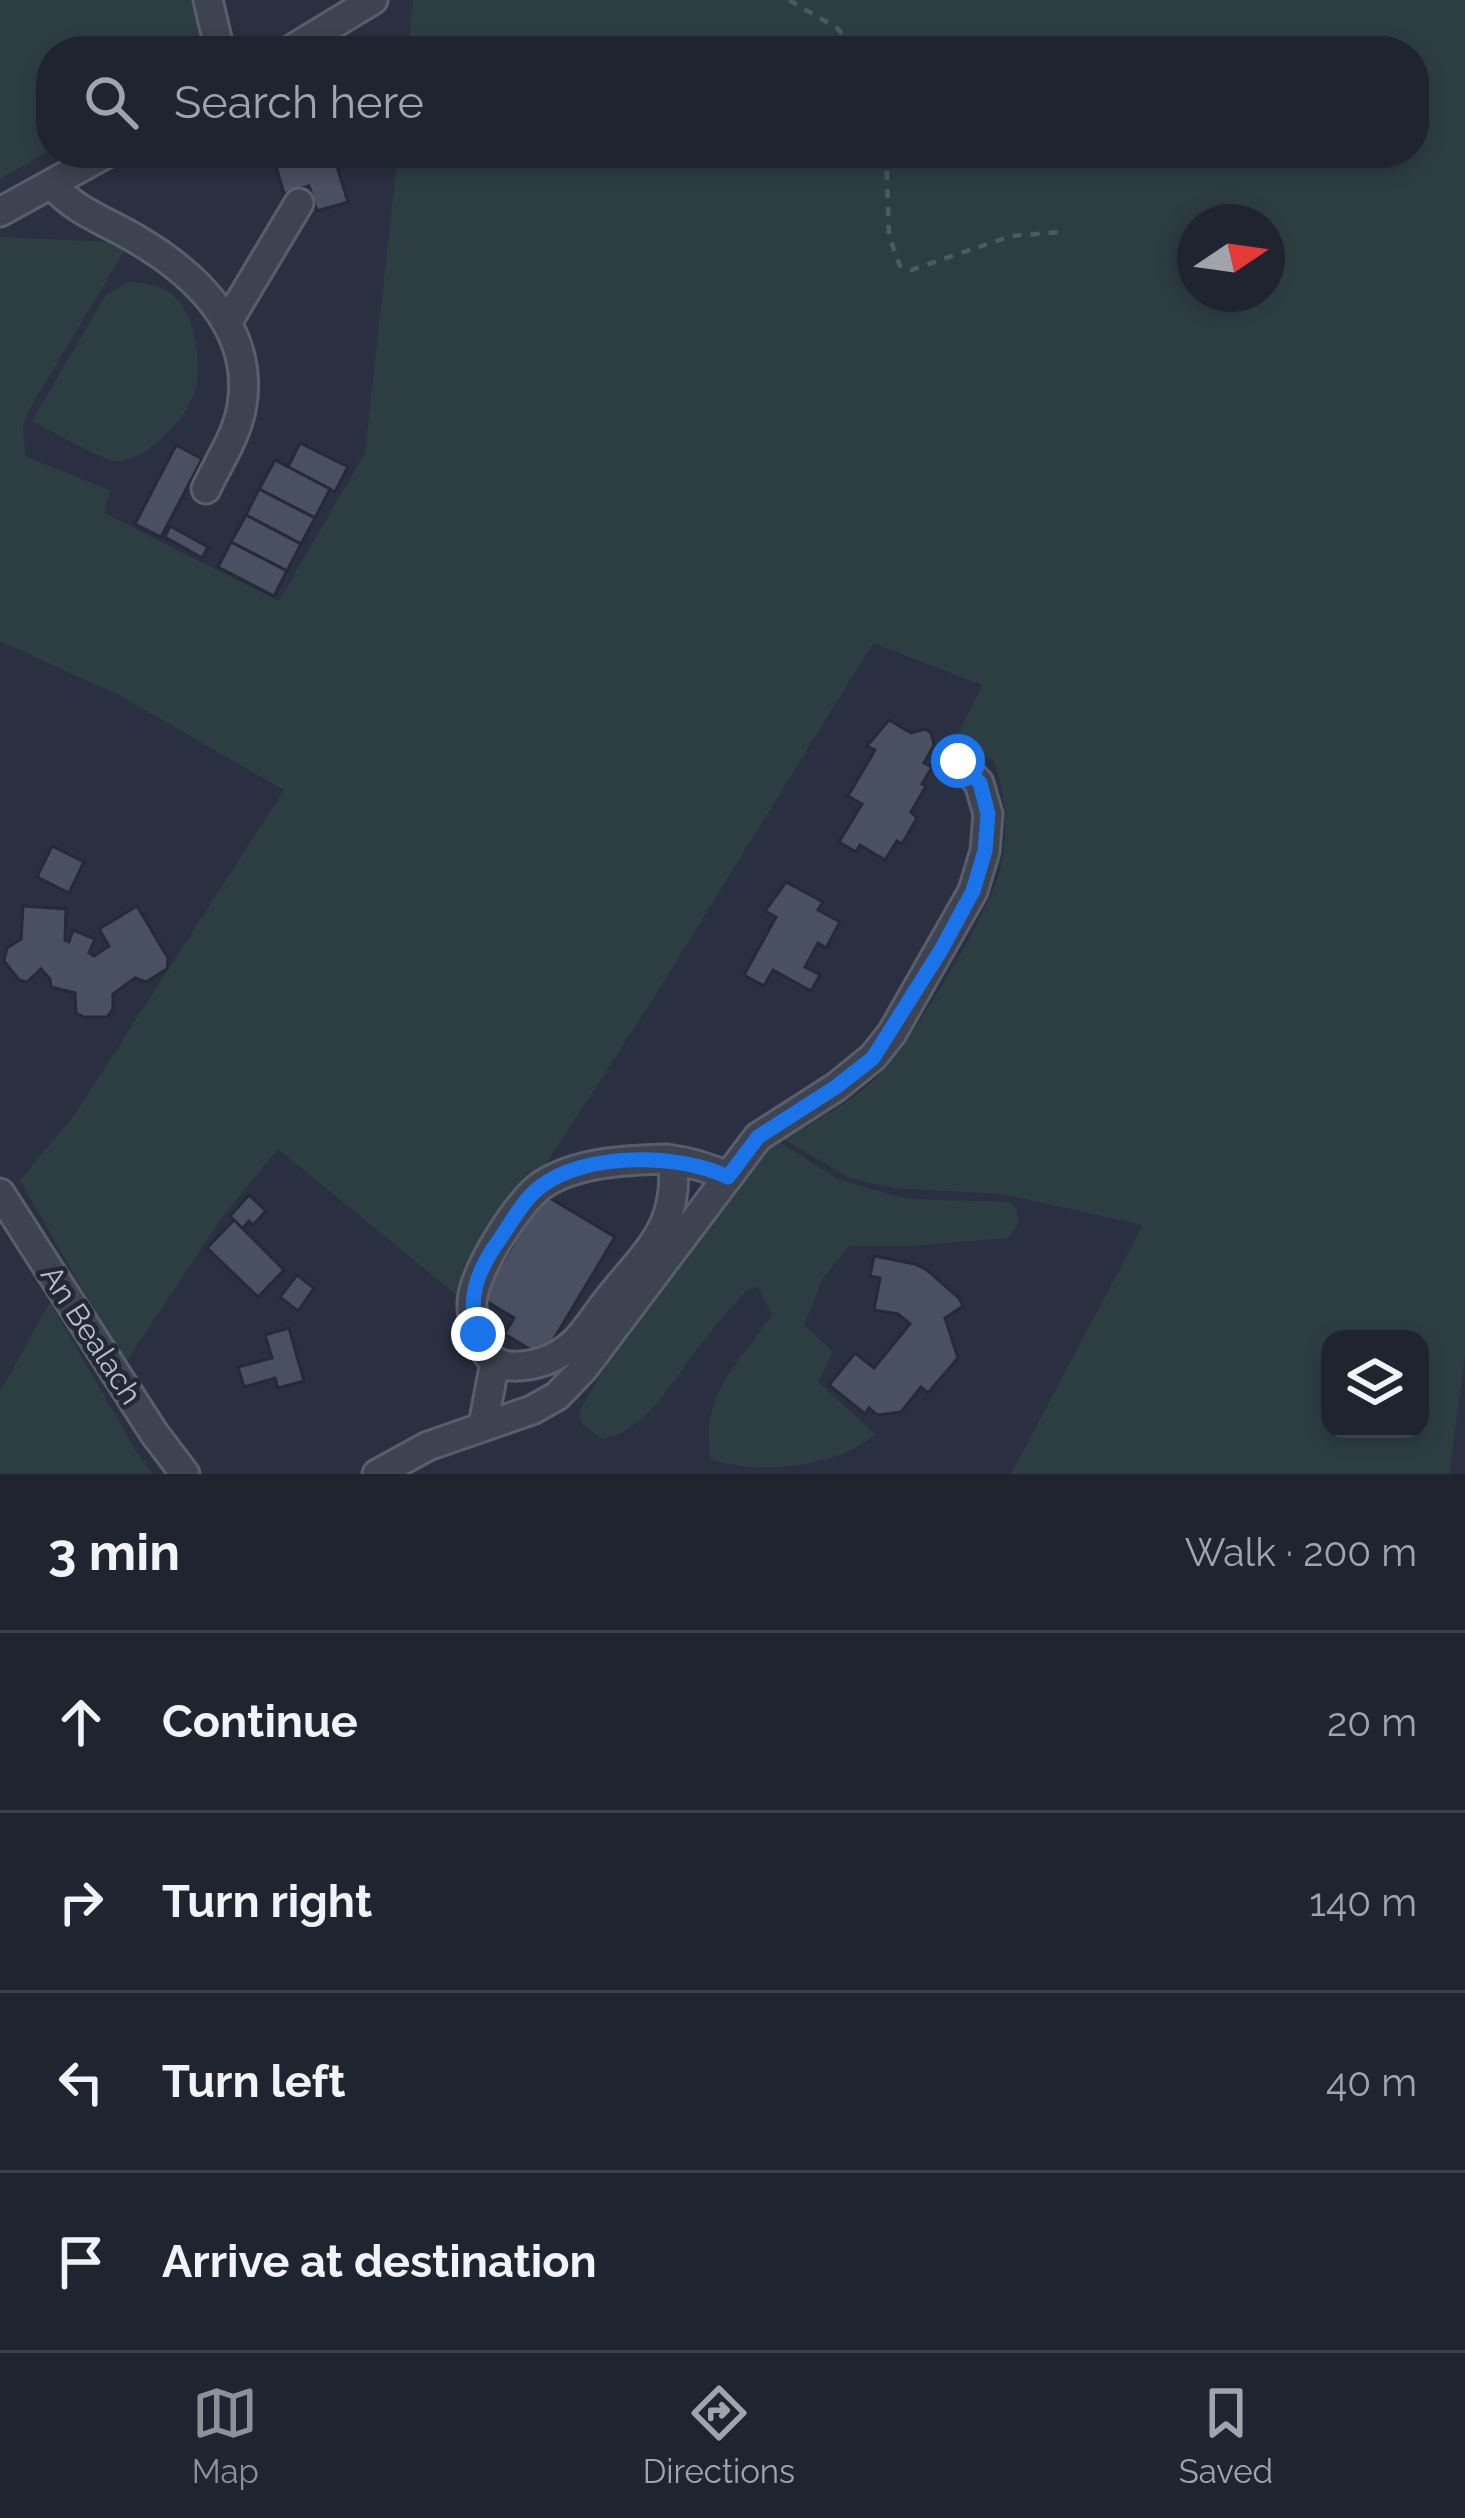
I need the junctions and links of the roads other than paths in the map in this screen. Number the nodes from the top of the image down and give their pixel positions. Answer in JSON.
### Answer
{"nodes":[{"id":1,"x":208,"y":0,"type":"edge"},
{"id":2,"x":373,"y":0,"type":"edge"},
{"id":3,"x":216,"y":36,"type":"edge"},
{"id":4,"x":314,"y":36,"type":"edge"},
{"id":5,"x":80,"y":168,"type":"edge"},
{"id":6,"x":52,"y":184,"type":"junction"},
{"id":7,"x":299,"y":203,"type":"dead end"},
{"id":8,"x":0,"y":212,"type":"edge"},
{"id":9,"x":227,"y":323,"type":"junction"},
{"id":10,"x":206,"y":489,"type":"dead end"},
{"id":11,"x":958,"y":761,"type":"dead end"},
{"id":12,"x":674,"y":1160,"type":"junction"},
{"id":13,"x":728,"y":1177,"type":"junction"},
{"id":14,"x":0,"y":1193,"type":"edge"},
{"id":15,"x":495,"y":1362,"type":"junction"},
{"id":16,"x":483,"y":1425,"type":"junction"},
{"id":17,"x":185,"y":1474,"type":"edge"},
{"id":18,"x":377,"y":1474,"type":"edge"}],
"edges":[{"from":1,"to":3,"type":"street"},
{"from":2,"to":4,"type":"street"},
{"from":5,"to":6,"type":"street"},
{"from":6,"to":8,"type":"street"},
{"from":6,"to":9,"type":"street"},
{"from":7,"to":9,"type":"street"},
{"from":9,"to":10,"type":"street"},
{"from":11,"to":13,"type":"street"},
{"from":12,"to":13,"type":"street"},
{"from":12,"to":15,"type":"street"},
{"from":12,"to":15,"type":"street"},
{"from":13,"to":16,"type":"street"},
{"from":14,"to":17,"type":"street","name":"An Bealach"},
{"from":15,"to":16,"type":"street"},
{"from":16,"to":18,"type":"street"}]}
